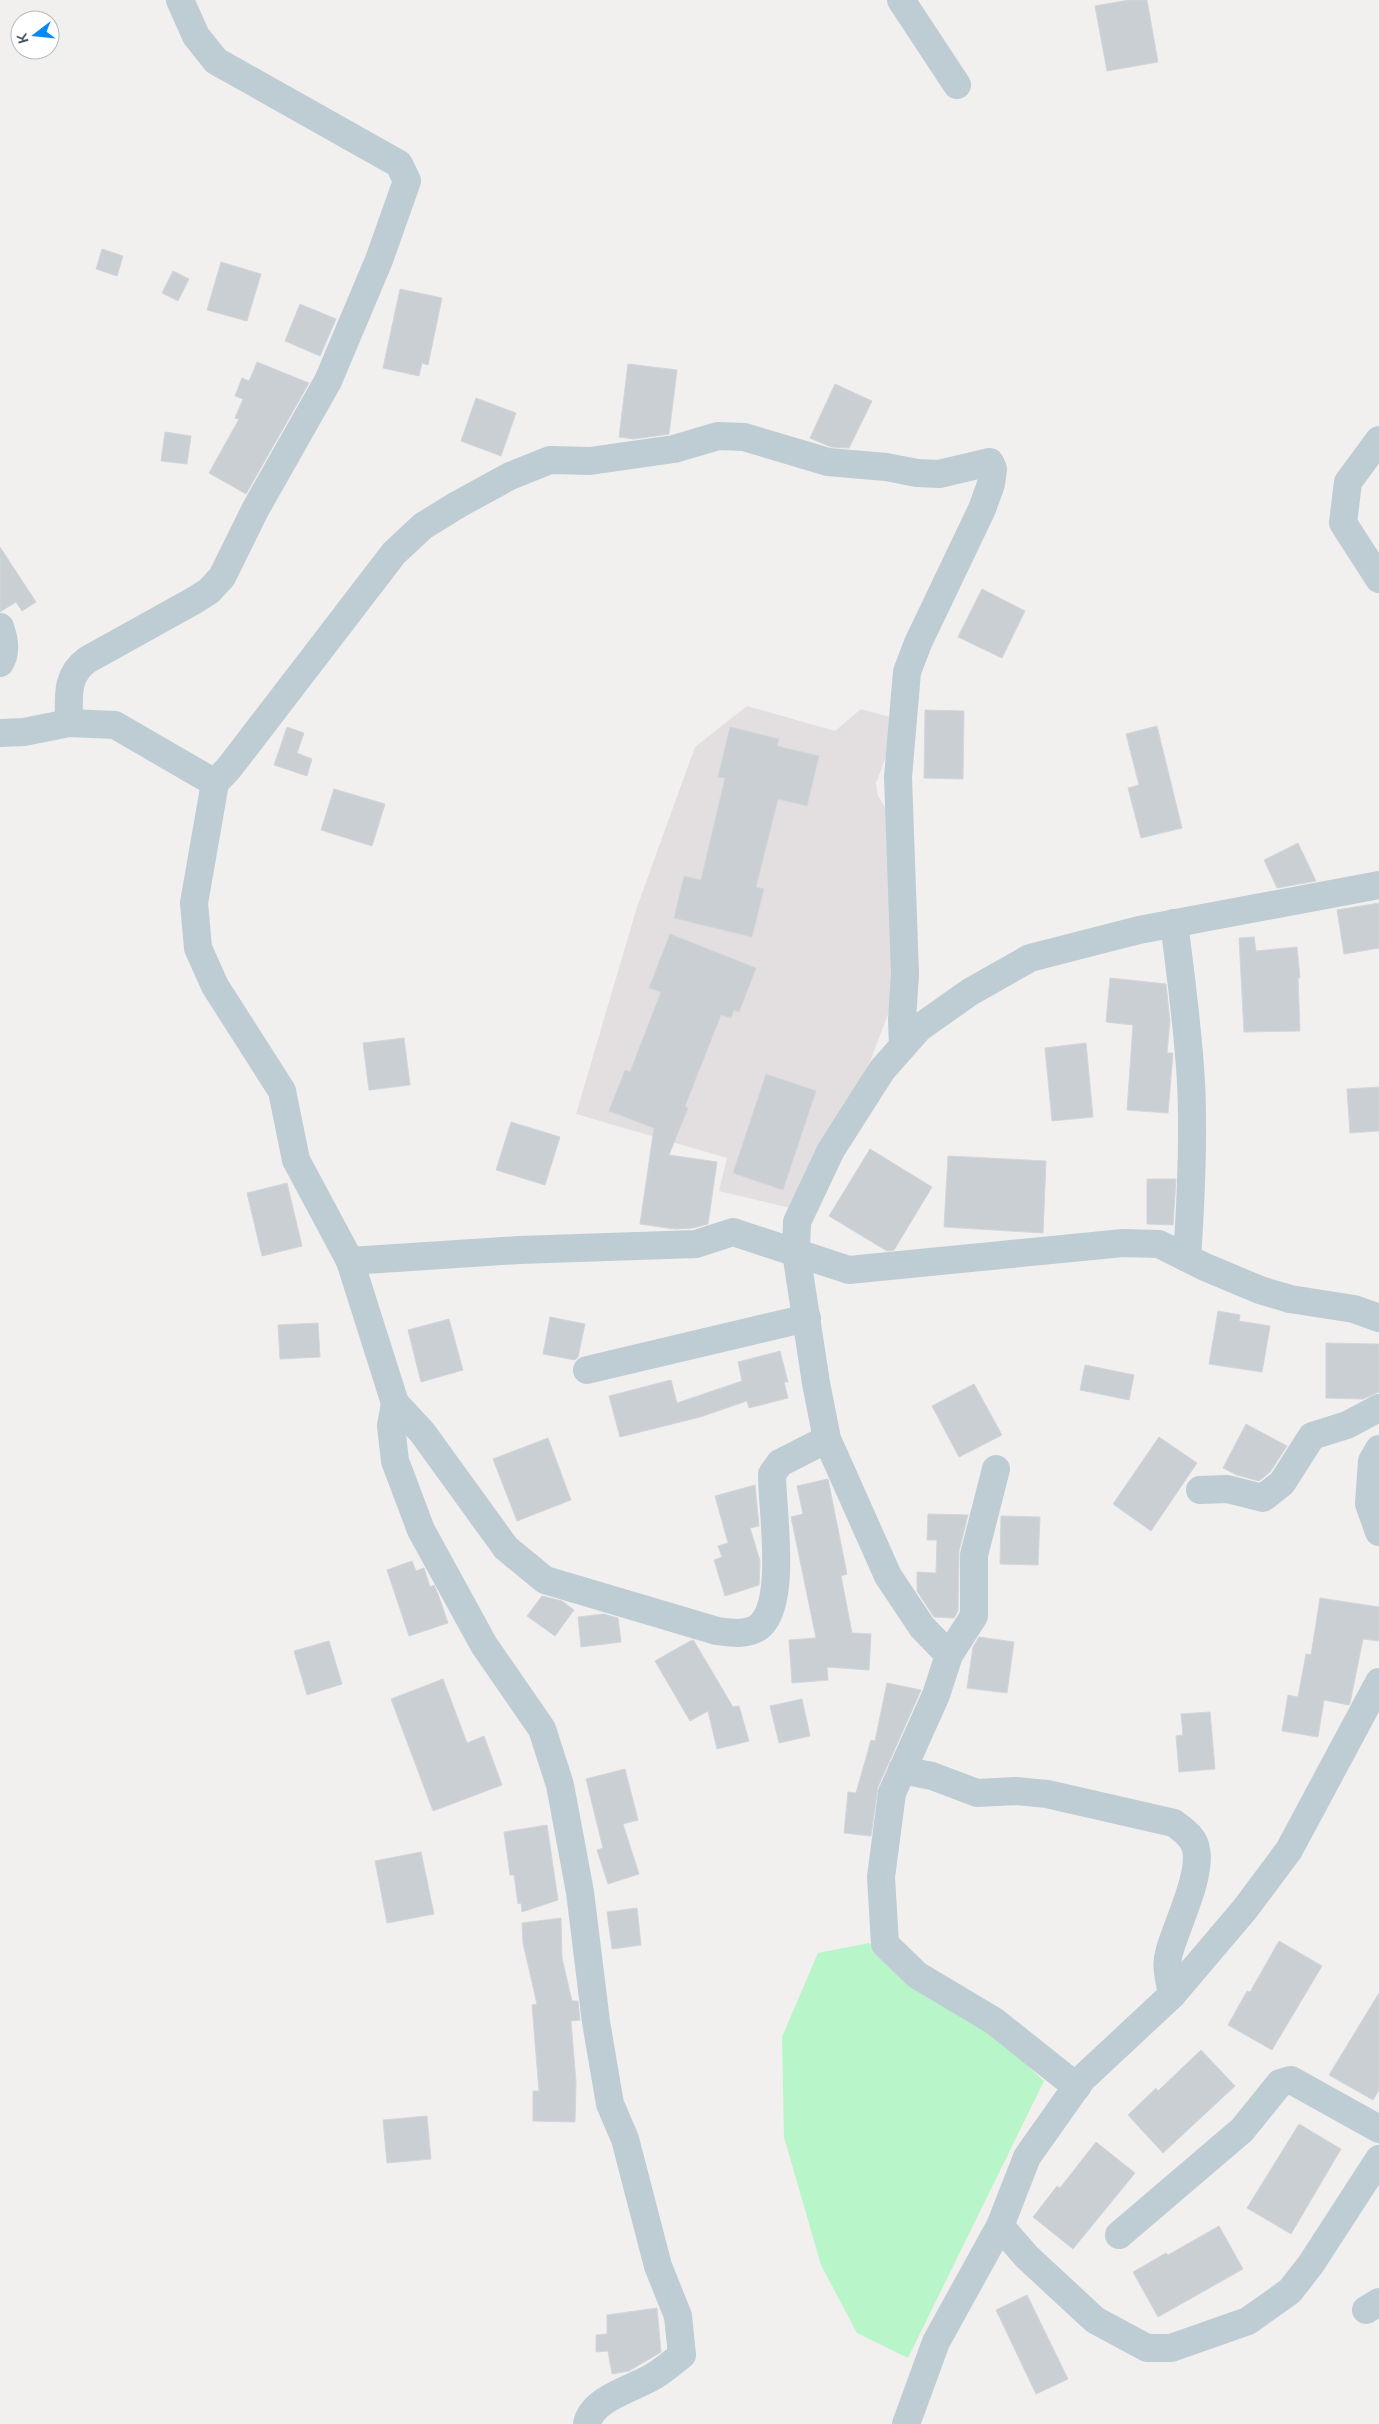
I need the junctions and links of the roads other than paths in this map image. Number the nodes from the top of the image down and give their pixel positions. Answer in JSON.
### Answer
{"nodes":[{"id":1,"x":180,"y":0,"type":"edge"},
{"id":2,"x":901,"y":0,"type":"edge"},
{"id":3,"x":956,"y":85,"type":"dead end"},
{"id":4,"x":1379,"y":440,"type":"edge"},
{"id":5,"x":1379,"y":579,"type":"edge"},
{"id":6,"x":0,"y":627,"type":"edge"},
{"id":7,"x":0,"y":663,"type":"edge"},
{"id":8,"x":69,"y":723,"type":"junction"},
{"id":9,"x":0,"y":733,"type":"edge"},
{"id":10,"x":215,"y":783,"type":"junction"},
{"id":11,"x":1379,"y":885,"type":"edge"},
{"id":12,"x":1174,"y":923,"type":"junction"},
{"id":13,"x":903,"y":1046,"type":"junction"},
{"id":14,"x":796,"y":1252,"type":"junction"},
{"id":15,"x":1187,"y":1258,"type":"junction"},
{"id":16,"x":350,"y":1261,"type":"junction"},
{"id":17,"x":807,"y":1318,"type":"junction"},
{"id":18,"x":1379,"y":1318,"type":"edge"},
{"id":19,"x":587,"y":1370,"type":"dead end"},
{"id":20,"x":395,"y":1403,"type":"junction"},
{"id":21,"x":1379,"y":1408,"type":"edge"},
{"id":22,"x":827,"y":1439,"type":"junction"},
{"id":23,"x":1379,"y":1449,"type":"edge"},
{"id":24,"x":996,"y":1469,"type":"dead end"},
{"id":25,"x":1200,"y":1490,"type":"dead end"},
{"id":26,"x":1379,"y":1532,"type":"edge"},
{"id":27,"x":949,"y":1655,"type":"junction"},
{"id":28,"x":1379,"y":1682,"type":"edge"},
{"id":29,"x":902,"y":1770,"type":"junction"},
{"id":30,"x":1172,"y":1995,"type":"junction"},
{"id":31,"x":1077,"y":2087,"type":"junction"},
{"id":32,"x":1379,"y":2129,"type":"edge"},
{"id":33,"x":1379,"y":2159,"type":"edge"},
{"id":34,"x":1000,"y":2226,"type":"junction"},
{"id":35,"x":1119,"y":2234,"type":"dead end"},
{"id":36,"x":587,"y":2424,"type":"edge"},
{"id":37,"x":906,"y":2424,"type":"edge"}],
"edges":[{"from":1,"to":8,"type":"street"},
{"from":2,"to":3,"type":"street"},
{"from":4,"to":5,"type":"street"},
{"from":6,"to":7,"type":"street"},
{"from":8,"to":9,"type":"street"},
{"from":8,"to":10,"type":"street"},
{"from":10,"to":13,"type":"street"},
{"from":10,"to":16,"type":"street"},
{"from":11,"to":12,"type":"street"},
{"from":12,"to":13,"type":"street"},
{"from":12,"to":15,"type":"street"},
{"from":13,"to":14,"type":"street"},
{"from":14,"to":15,"type":"street"},
{"from":14,"to":16,"type":"street"},
{"from":14,"to":17,"type":"street"},
{"from":15,"to":18,"type":"street"},
{"from":16,"to":20,"type":"street"},
{"from":17,"to":19,"type":"street"},
{"from":17,"to":22,"type":"street"},
{"from":20,"to":22,"type":"street"},
{"from":20,"to":36,"type":"street"},
{"from":21,"to":25,"type":"street"},
{"from":22,"to":27,"type":"street"},
{"from":23,"to":26,"type":"street"},
{"from":24,"to":27,"type":"street"},
{"from":27,"to":29,"type":"street"},
{"from":28,"to":30,"type":"street"},
{"from":29,"to":30,"type":"street"},
{"from":29,"to":31,"type":"street"},
{"from":30,"to":31,"type":"street"},
{"from":31,"to":34,"type":"street"},
{"from":32,"to":35,"type":"street"},
{"from":33,"to":34,"type":"street"},
{"from":34,"to":37,"type":"street"}]}
